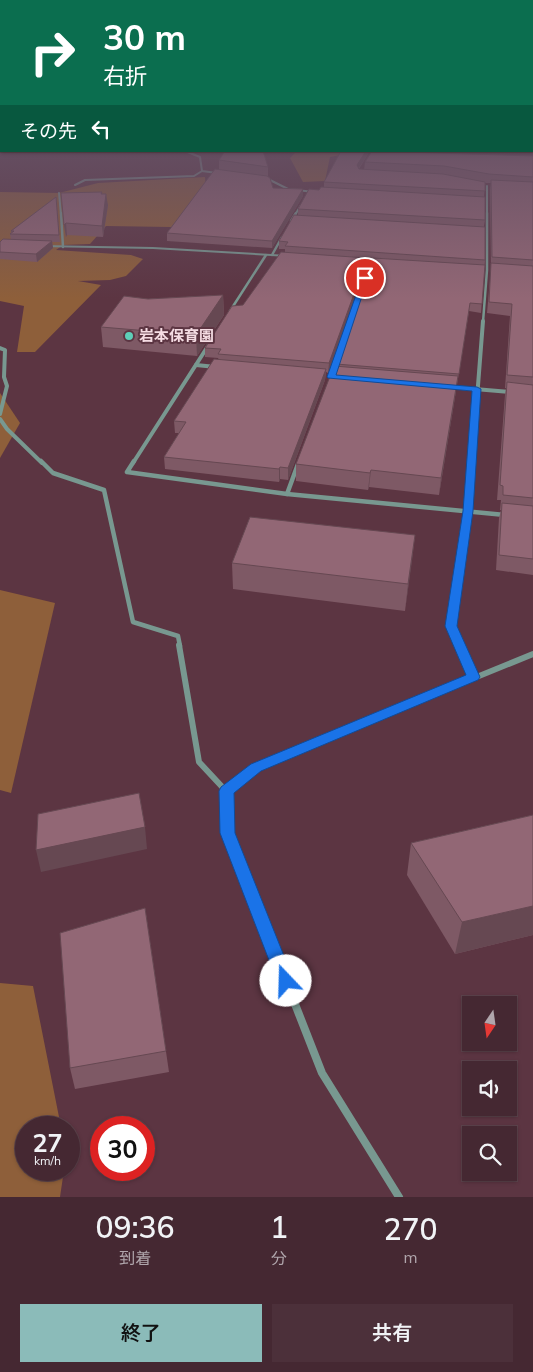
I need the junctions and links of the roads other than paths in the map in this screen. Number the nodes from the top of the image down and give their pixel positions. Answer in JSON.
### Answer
{"nodes":[{"id":1,"x":286,"y":188,"type":"edge"},
{"id":2,"x":487,"y":188,"type":"edge"},
{"id":3,"x":309,"y":191,"type":"junction"},
{"id":4,"x":319,"y":192,"type":"edge"},
{"id":5,"x":59,"y":193,"type":"edge"},
{"id":6,"x":292,"y":219,"type":"junction"},
{"id":7,"x":302,"y":220,"type":"edge"},
{"id":8,"x":288,"y":226,"type":"edge"},
{"id":9,"x":284,"y":234,"type":"edge"},
{"id":10,"x":36,"y":246,"type":"edge"},
{"id":11,"x":63,"y":247,"type":"junction"},
{"id":12,"x":269,"y":255,"type":"junction"},
{"id":13,"x":291,"y":256,"type":"edge"},
{"id":14,"x":361,"y":261,"type":"edge"},
{"id":15,"x":371,"y":262,"type":"junction"},
{"id":16,"x":380,"y":262,"type":"edge"},
{"id":17,"x":478,"y":270,"type":"edge"},
{"id":18,"x":487,"y":270,"type":"junction"},
{"id":19,"x":496,"y":271,"type":"edge"},
{"id":20,"x":226,"y":318,"type":"edge"},
{"id":21,"x":211,"y":341,"type":"edge"},
{"id":22,"x":0,"y":348,"type":"edge"},
{"id":23,"x":196,"y":365,"type":"junction"},
{"id":24,"x":225,"y":368,"type":"edge"},
{"id":25,"x":331,"y":377,"type":"edge"},
{"id":26,"x":448,"y":387,"type":"edge"},
{"id":27,"x":477,"y":389,"type":"junction"},
{"id":28,"x":514,"y":392,"type":"edge"},
{"id":29,"x":0,"y":414,"type":"edge"},
{"id":30,"x":0,"y":419,"type":"edge"},
{"id":31,"x":300,"y":458,"type":"edge"},
{"id":32,"x":287,"y":494,"type":"junction"},
{"id":33,"x":468,"y":511,"type":"junction"},
{"id":34,"x":514,"y":516,"type":"edge"},
{"id":35,"x":533,"y":654,"type":"edge"},
{"id":36,"x":473,"y":677,"type":"junction"},
{"id":37,"x":226,"y":791,"type":"junction"},
{"id":38,"x":399,"y":1197,"type":"edge"}],
"edges":[{"from":1,"to":3,"type":"street"},
{"from":2,"to":18,"type":"street"},
{"from":3,"to":4,"type":"street"},
{"from":3,"to":6,"type":"street"},
{"from":5,"to":11,"type":"street"},
{"from":6,"to":7,"type":"street"},
{"from":6,"to":8,"type":"street"},
{"from":9,"to":12,"type":"street"},
{"from":10,"to":11,"type":"street"},
{"from":11,"to":12,"type":"street"},
{"from":12,"to":13,"type":"street"},
{"from":12,"to":20,"type":"street"},
{"from":14,"to":15,"type":"street"},
{"from":15,"to":16,"type":"street"},
{"from":15,"to":25,"type":"street"},
{"from":17,"to":18,"type":"street"},
{"from":18,"to":19,"type":"street"},
{"from":18,"to":27,"type":"street"},
{"from":21,"to":23,"type":"street"},
{"from":22,"to":29,"type":"street"},
{"from":23,"to":24,"type":"street"},
{"from":23,"to":32,"type":"street"},
{"from":26,"to":27,"type":"street"},
{"from":27,"to":28,"type":"street"},
{"from":27,"to":33,"type":"street"},
{"from":30,"to":37,"type":"street"},
{"from":31,"to":32,"type":"street"},
{"from":32,"to":33,"type":"street"},
{"from":33,"to":34,"type":"street"},
{"from":33,"to":36,"type":"street"},
{"from":35,"to":36,"type":"street"},
{"from":36,"to":37,"type":"street"},
{"from":37,"to":38,"type":"street"}]}
